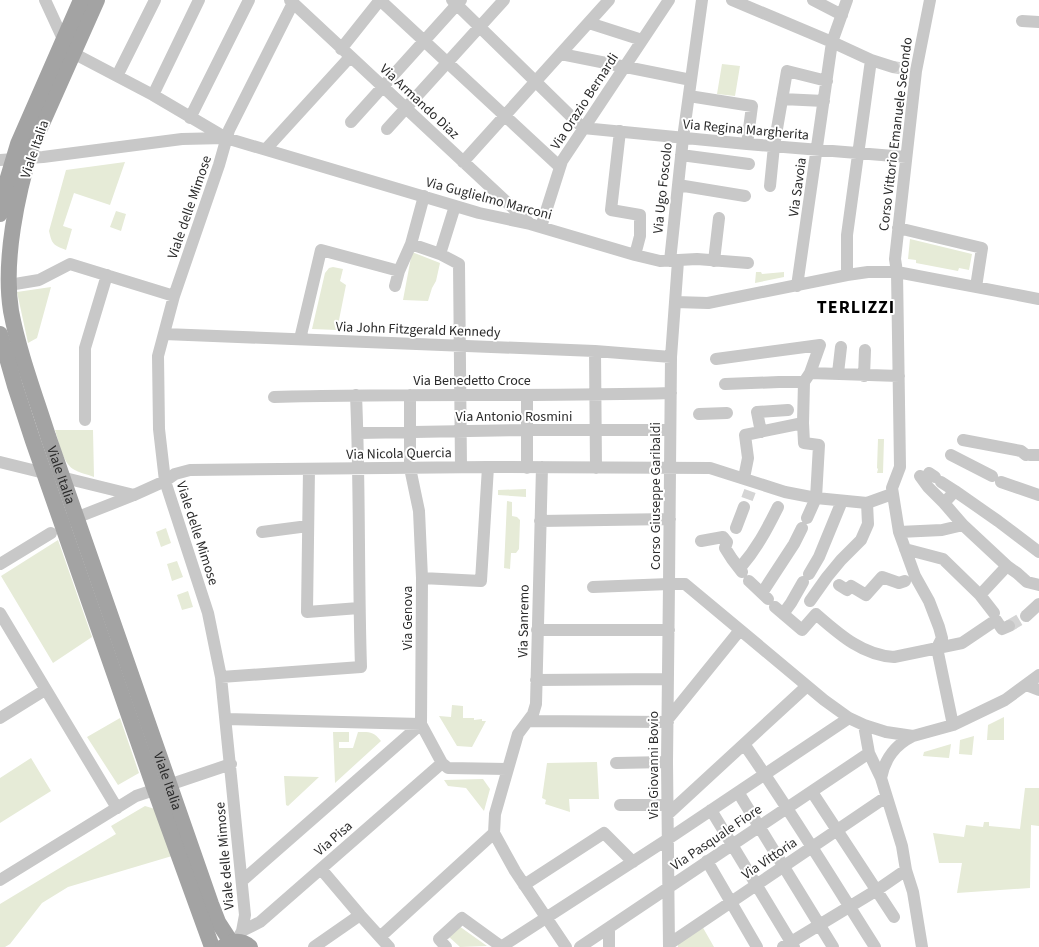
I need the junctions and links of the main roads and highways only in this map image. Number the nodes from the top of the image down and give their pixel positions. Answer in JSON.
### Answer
{"nodes":[{"id":1,"x":81,"y":0,"type":"edge"},
{"id":2,"x":97,"y":0,"type":"edge"},
{"id":3,"x":6,"y":160,"type":"edge"},
{"id":4,"x":0,"y":214,"type":"edge"},
{"id":5,"x":0,"y":334,"type":"edge"},
{"id":6,"x":63,"y":525,"type":"junction"},
{"id":7,"x":162,"y":787,"type":"junction"},
{"id":8,"x":237,"y":942,"type":"edge"},
{"id":9,"x":212,"y":947,"type":"edge"}],
"edges":[{"from":1,"to":3,"type":"main road","name":"Viale Italia"},
{"from":2,"to":6,"type":"main road","name":"Viale Italia"},
{"from":3,"to":4,"type":"main road","name":"Viale Italia"},
{"from":5,"to":6,"type":"main road","name":"Viale Italia"},
{"from":6,"to":7,"type":"main road","name":"Viale Italia"},
{"from":7,"to":8,"type":"main road","name":"Viale Italia"},
{"from":7,"to":9,"type":"main road","name":"Viale Italia"}]}
